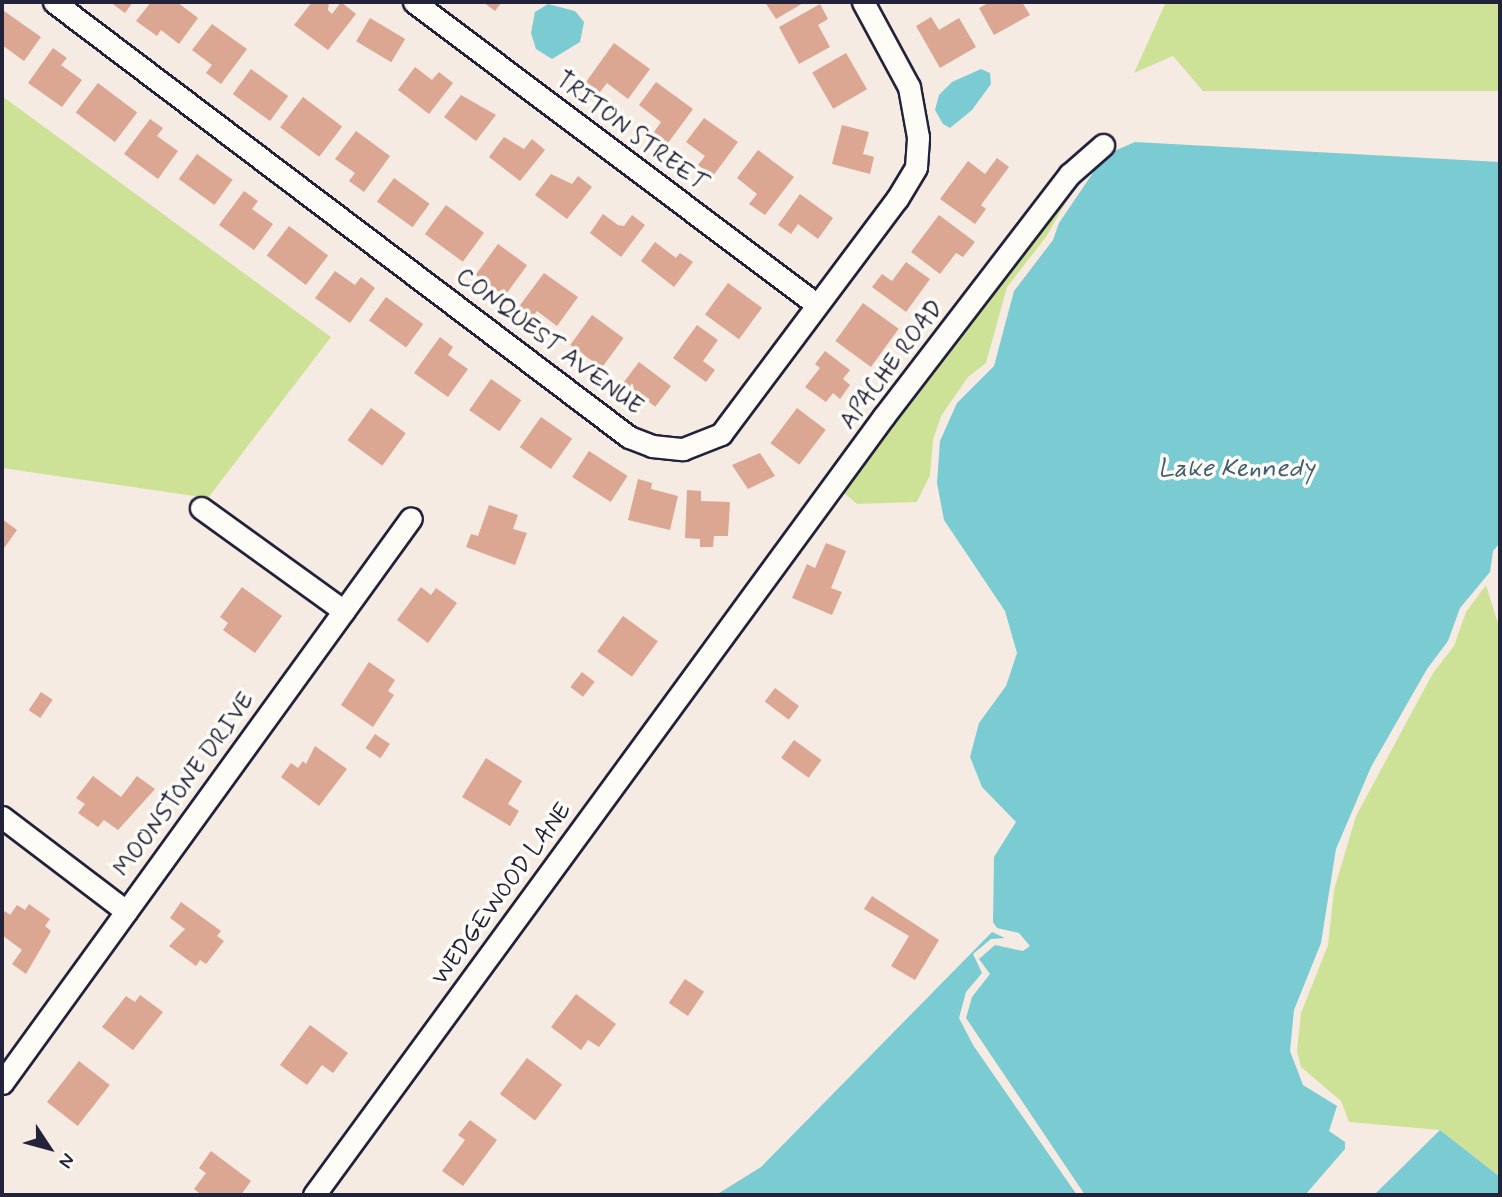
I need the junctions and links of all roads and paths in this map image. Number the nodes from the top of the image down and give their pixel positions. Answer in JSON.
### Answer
{"nodes":[{"id":1,"x":54,"y":2,"type":"edge"},
{"id":2,"x":414,"y":2,"type":"edge"},
{"id":3,"x":868,"y":4,"type":"edge"},
{"id":4,"x":1103,"y":145,"type":"dead end"},
{"id":5,"x":816,"y":303,"type":"junction"},
{"id":6,"x":201,"y":508,"type":"dead end"},
{"id":7,"x":411,"y":518,"type":"dead end"},
{"id":8,"x":344,"y":611,"type":"junction"},
{"id":9,"x":730,"y":623,"type":"joint"},
{"id":10,"x":2,"y":817,"type":"edge"},
{"id":11,"x":126,"y":911,"type":"junction"},
{"id":12,"x":2,"y":1083,"type":"edge"},
{"id":13,"x":314,"y":1195,"type":"edge"}],
"edges":[{"from":1,"to":5,"type":"street","name":"CONQUEST AVENUE"},
{"from":2,"to":5,"type":"street","name":"TRITON STREET"},
{"from":3,"to":5,"type":"street","name":"CONQUEST AVENUE"},
{"from":4,"to":9,"type":"street","name":"APACHE ROAD"},
{"from":6,"to":8,"type":"street"},
{"from":7,"to":8,"type":"street","name":"MOONSTONE DRIVE"},
{"from":8,"to":11,"type":"street","name":"MOONSTONE DRIVE"},
{"from":9,"to":13,"type":"street","name":"WEDGEWOOD LANE"},
{"from":10,"to":11,"type":"street"},
{"from":11,"to":12,"type":"street","name":"MOONSTONE DRIVE"}]}
